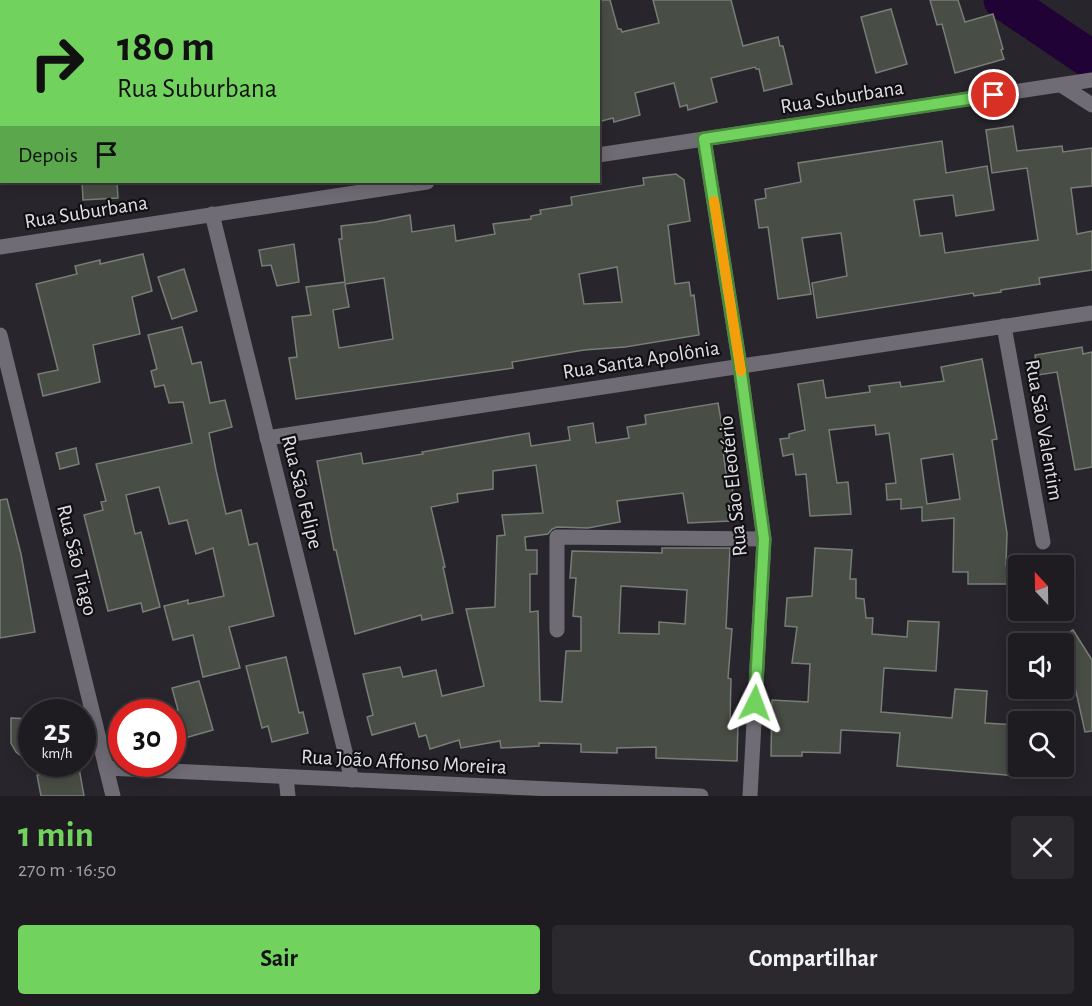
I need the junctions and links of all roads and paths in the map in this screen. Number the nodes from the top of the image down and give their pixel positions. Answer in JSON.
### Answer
{"nodes":[{"id":1,"x":1090,"y":80,"type":"edge"},
{"id":2,"x":1061,"y":85,"type":"junction"},
{"id":3,"x":1092,"y":105,"type":"edge"},
{"id":4,"x":704,"y":139,"type":"junction"},
{"id":5,"x":600,"y":155,"type":"edge"},
{"id":6,"x":420,"y":183,"type":"edge"},
{"id":7,"x":212,"y":214,"type":"junction"},
{"id":8,"x":0,"y":247,"type":"edge"},
{"id":9,"x":1092,"y":313,"type":"edge"},
{"id":10,"x":1004,"y":326,"type":"junction"},
{"id":11,"x":0,"y":334,"type":"edge"},
{"id":12,"x":740,"y":366,"type":"junction"},
{"id":13,"x":267,"y":438,"type":"junction"},
{"id":14,"x":764,"y":539,"type":"junction"},
{"id":15,"x":1043,"y":542,"type":"dead end"},
{"id":16,"x":557,"y":630,"type":"dead end"},
{"id":17,"x":106,"y":768,"type":"junction"},
{"id":18,"x":286,"y":777,"type":"junction"},
{"id":19,"x":352,"y":780,"type":"junction"},
{"id":20,"x":609,"y":794,"type":"edge"},
{"id":21,"x":113,"y":796,"type":"edge"},
{"id":22,"x":288,"y":796,"type":"edge"},
{"id":23,"x":701,"y":796,"type":"edge"},
{"id":24,"x":750,"y":796,"type":"edge"}],
"edges":[{"from":1,"to":2,"type":"street","name":"Rua Suburbana"},
{"from":2,"to":3,"type":"street"},
{"from":2,"to":4,"type":"street","name":"Rua Suburbana"},
{"from":4,"to":5,"type":"street","name":"Rua Suburbana"},
{"from":4,"to":12,"type":"street","name":"Rua São Eleotério"},
{"from":6,"to":7,"type":"street","name":"Rua Suburbana"},
{"from":7,"to":8,"type":"street","name":"Rua Suburbana"},
{"from":7,"to":13,"type":"street","name":"Rua São Felipe"},
{"from":9,"to":10,"type":"street","name":"Rua Santa Apolônia"},
{"from":10,"to":12,"type":"street","name":"Rua Santa Apolônia"},
{"from":10,"to":15,"type":"street","name":"Rua São Valentim"},
{"from":11,"to":17,"type":"street","name":"Rua São Tiago"},
{"from":12,"to":13,"type":"street","name":"Rua Santa Apolônia"},
{"from":12,"to":14,"type":"street","name":"Rua São Eleotério"},
{"from":13,"to":19,"type":"street","name":"Rua São Felipe"},
{"from":14,"to":16,"type":"street"},
{"from":14,"to":24,"type":"street","name":"Rua São Eleotério"},
{"from":17,"to":18,"type":"street","name":"Rua João Affonso Moreira"},
{"from":17,"to":21,"type":"street","name":"Rua São Tiago"},
{"from":18,"to":19,"type":"street","name":"Rua João Affonso Moreira"},
{"from":18,"to":22,"type":"street"},
{"from":19,"to":20,"type":"street","name":"Rua João Affonso Moreira"},
{"from":20,"to":23,"type":"street","name":"Rua João Affonso Moreira"}]}
